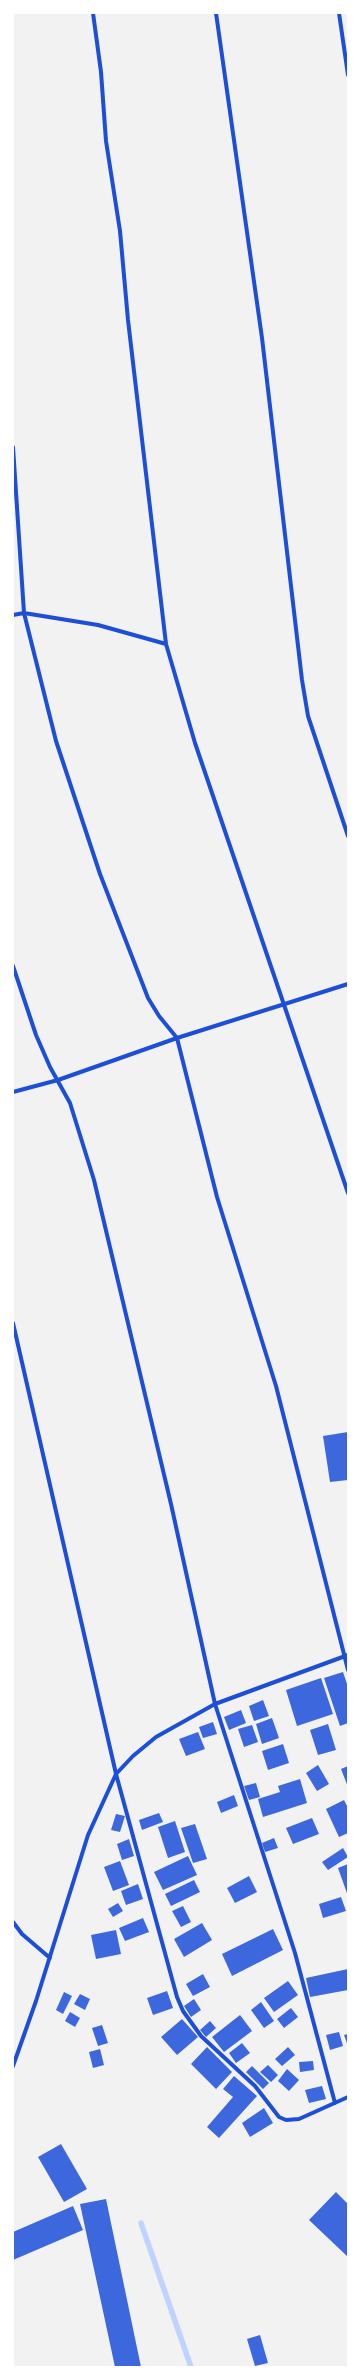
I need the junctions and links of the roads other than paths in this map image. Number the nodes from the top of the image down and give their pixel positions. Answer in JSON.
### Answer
{"nodes":[{"id":1,"x":93,"y":13,"type":"edge"},
{"id":2,"x":216,"y":13,"type":"edge"},
{"id":3,"x":339,"y":13,"type":"edge"},
{"id":4,"x":348,"y":75,"type":"edge"},
{"id":5,"x":13,"y":448,"type":"edge"},
{"id":6,"x":24,"y":613,"type":"junction"},
{"id":7,"x":13,"y":615,"type":"edge"},
{"id":8,"x":166,"y":644,"type":"junction"},
{"id":9,"x":348,"y":836,"type":"edge"},
{"id":10,"x":13,"y":966,"type":"edge"},
{"id":11,"x":348,"y":984,"type":"edge"},
{"id":12,"x":284,"y":1005,"type":"junction"},
{"id":13,"x":178,"y":1038,"type":"junction"},
{"id":14,"x":58,"y":1080,"type":"junction"},
{"id":15,"x":13,"y":1092,"type":"edge"},
{"id":16,"x":348,"y":1193,"type":"edge"},
{"id":17,"x":13,"y":1323,"type":"edge"},
{"id":18,"x":346,"y":1656,"type":"edge"},
{"id":19,"x":348,"y":1670,"type":"edge"},
{"id":20,"x":215,"y":1704,"type":"junction"},
{"id":21,"x":116,"y":1774,"type":"junction"},
{"id":22,"x":13,"y":1922,"type":"edge"},
{"id":23,"x":50,"y":1958,"type":"junction"},
{"id":24,"x":13,"y":2066,"type":"edge"},
{"id":25,"x":348,"y":2097,"type":"edge"},
{"id":26,"x":335,"y":2103,"type":"junction"}],
"edges":[{"from":1,"to":8,"type":"street"},
{"from":2,"to":9,"type":"street"},
{"from":3,"to":4,"type":"street"},
{"from":5,"to":6,"type":"street"},
{"from":6,"to":7,"type":"street"},
{"from":6,"to":8,"type":"street"},
{"from":6,"to":13,"type":"street"},
{"from":8,"to":12,"type":"street"},
{"from":10,"to":14,"type":"street"},
{"from":11,"to":12,"type":"street"},
{"from":12,"to":13,"type":"street"},
{"from":12,"to":16,"type":"street"},
{"from":13,"to":14,"type":"street"},
{"from":13,"to":18,"type":"street"},
{"from":14,"to":15,"type":"street"},
{"from":14,"to":20,"type":"street"},
{"from":17,"to":21,"type":"street"},
{"from":18,"to":19,"type":"street"},
{"from":18,"to":20,"type":"street"},
{"from":20,"to":21,"type":"street"},
{"from":20,"to":26,"type":"street"},
{"from":21,"to":23,"type":"street"},
{"from":21,"to":26,"type":"street"},
{"from":22,"to":23,"type":"street"},
{"from":23,"to":24,"type":"street"},
{"from":25,"to":26,"type":"street"}]}
